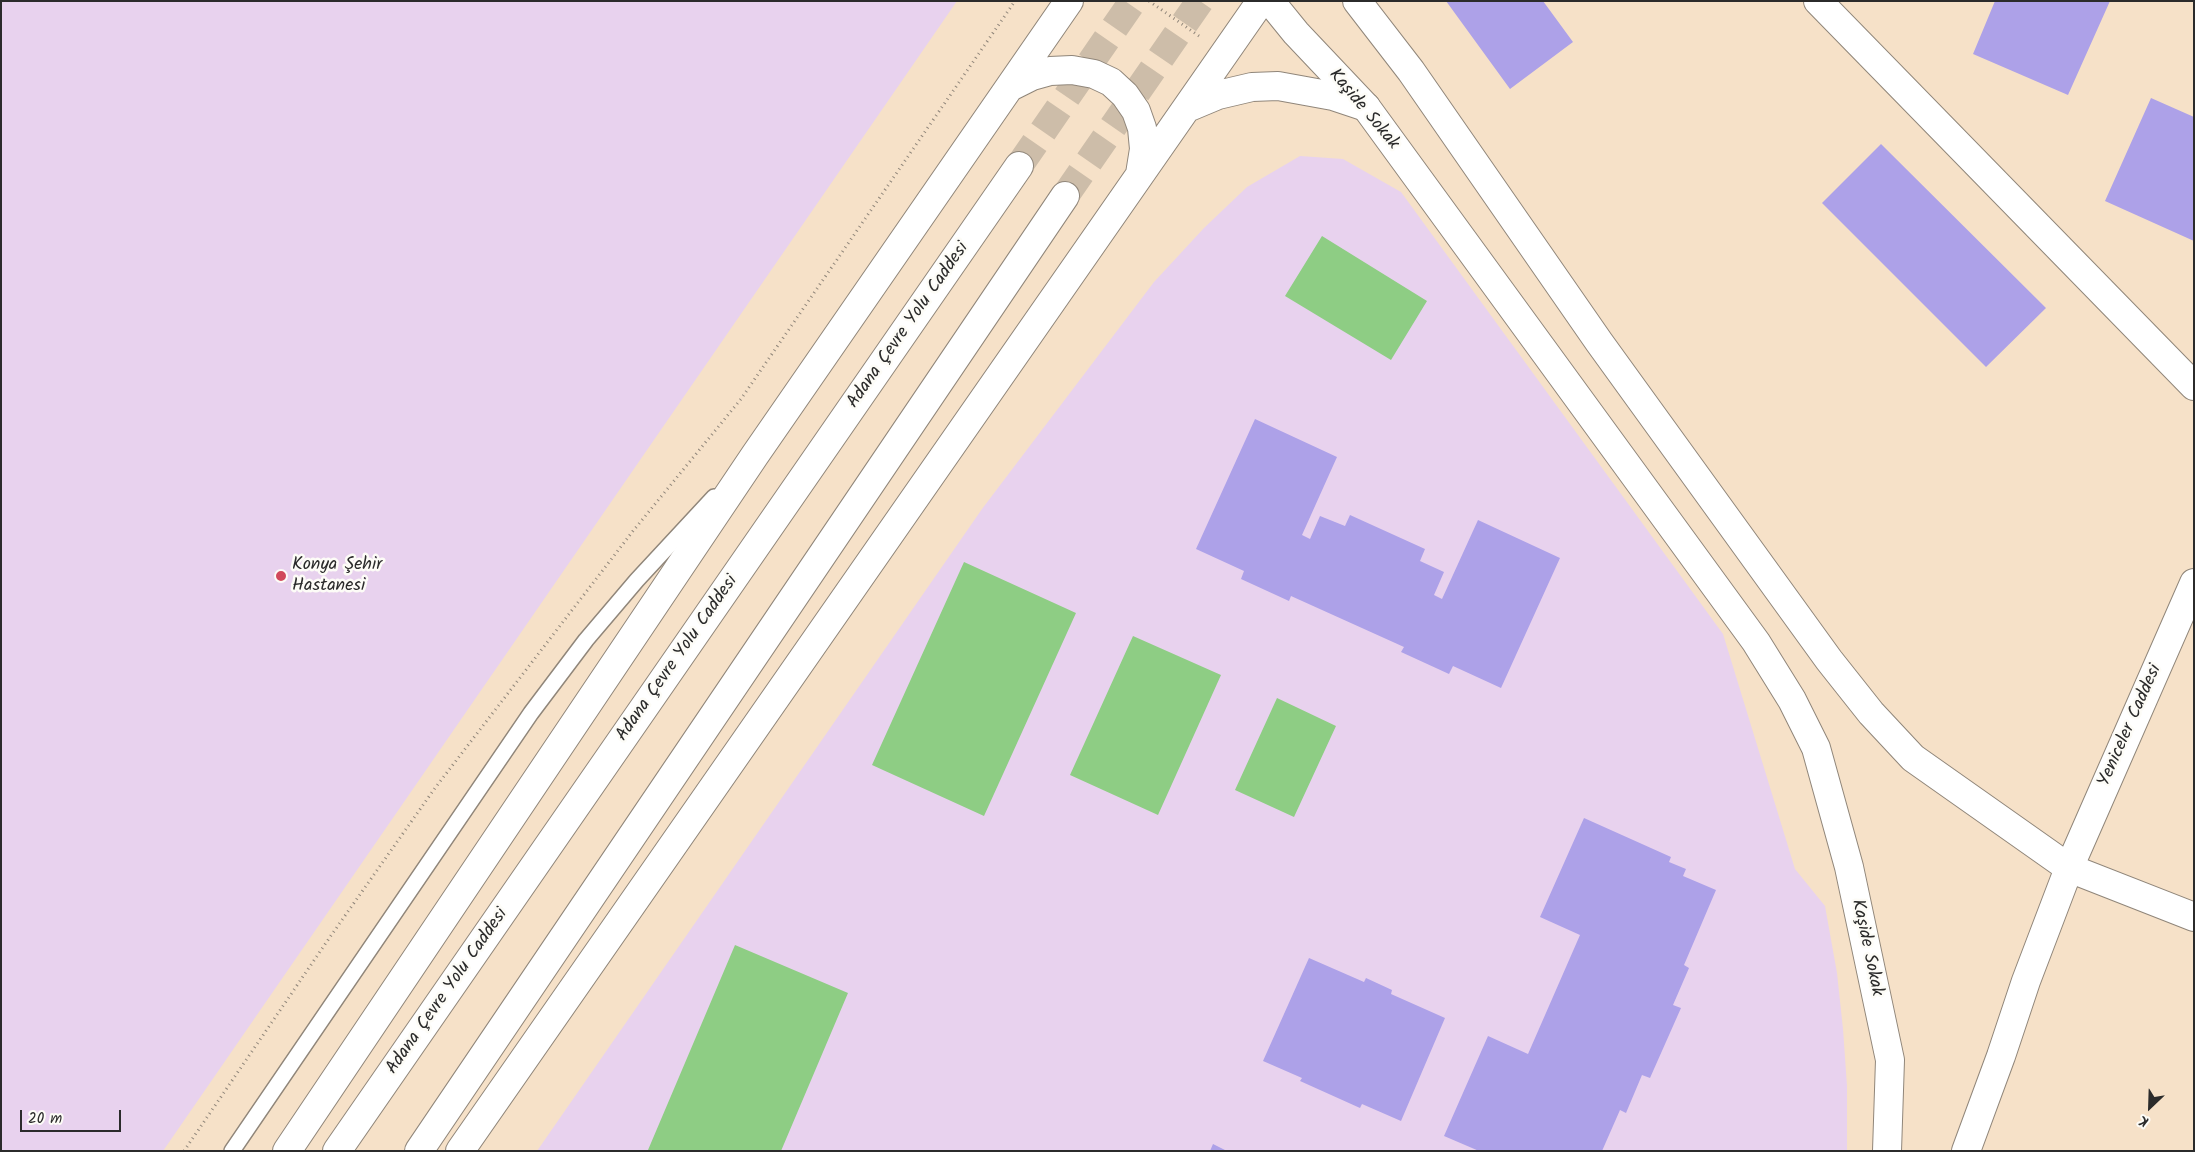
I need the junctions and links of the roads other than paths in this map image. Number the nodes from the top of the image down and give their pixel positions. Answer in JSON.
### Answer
{"nodes":[{"id":1,"x":1070,"y":1,"type":"edge"},
{"id":2,"x":1261,"y":1,"type":"edge"},
{"id":3,"x":1270,"y":1,"type":"edge"},
{"id":4,"x":1356,"y":1,"type":"edge"},
{"id":5,"x":1818,"y":1,"type":"edge"},
{"id":6,"x":1012,"y":86,"type":"junction"},
{"id":7,"x":1366,"y":107,"type":"junction"},
{"id":8,"x":1187,"y":108,"type":"junction"},
{"id":9,"x":1019,"y":166,"type":"tunnel mouth"},
{"id":10,"x":1139,"y":176,"type":"junction"},
{"id":11,"x":1065,"y":196,"type":"tunnel mouth"},
{"id":12,"x":2194,"y":386,"type":"edge"},
{"id":13,"x":755,"y":455,"type":"junction"},
{"id":14,"x":2194,"y":583,"type":"edge"},
{"id":15,"x":2069,"y":868,"type":"junction"},
{"id":16,"x":2194,"y":917,"type":"edge"},
{"id":17,"x":232,"y":1151,"type":"edge"},
{"id":18,"x":286,"y":1151,"type":"edge"},
{"id":19,"x":338,"y":1151,"type":"edge"},
{"id":20,"x":419,"y":1151,"type":"edge"},
{"id":21,"x":460,"y":1151,"type":"edge"},
{"id":22,"x":1887,"y":1151,"type":"edge"},
{"id":23,"x":1966,"y":1151,"type":"edge"}],
"edges":[{"from":1,"to":6,"type":"main road"},
{"from":2,"to":8,"type":"main road"},
{"from":3,"to":7,"type":"main road","name":"Kaşide Sokak"},
{"from":4,"to":15,"type":"main road"},
{"from":5,"to":12,"type":"main road"},
{"from":6,"to":10,"type":"main road"},
{"from":6,"to":13,"type":"main road"},
{"from":7,"to":8,"type":"main road"},
{"from":7,"to":22,"type":"main road","name":"Kaşide Sokak"},
{"from":8,"to":10,"type":"main road"},
{"from":9,"to":19,"type":"main road","name":"Adana Çevre Yolu Caddesi"},
{"from":10,"to":21,"type":"main road"},
{"from":11,"to":20,"type":"main road"},
{"from":13,"to":17,"type":"lane"},
{"from":13,"to":18,"type":"main road"},
{"from":14,"to":15,"type":"main road","name":"Yeniceler Caddesi"},
{"from":15,"to":16,"type":"main road"},
{"from":15,"to":23,"type":"main road","name":"Yeniceler Caddesi"}]}
